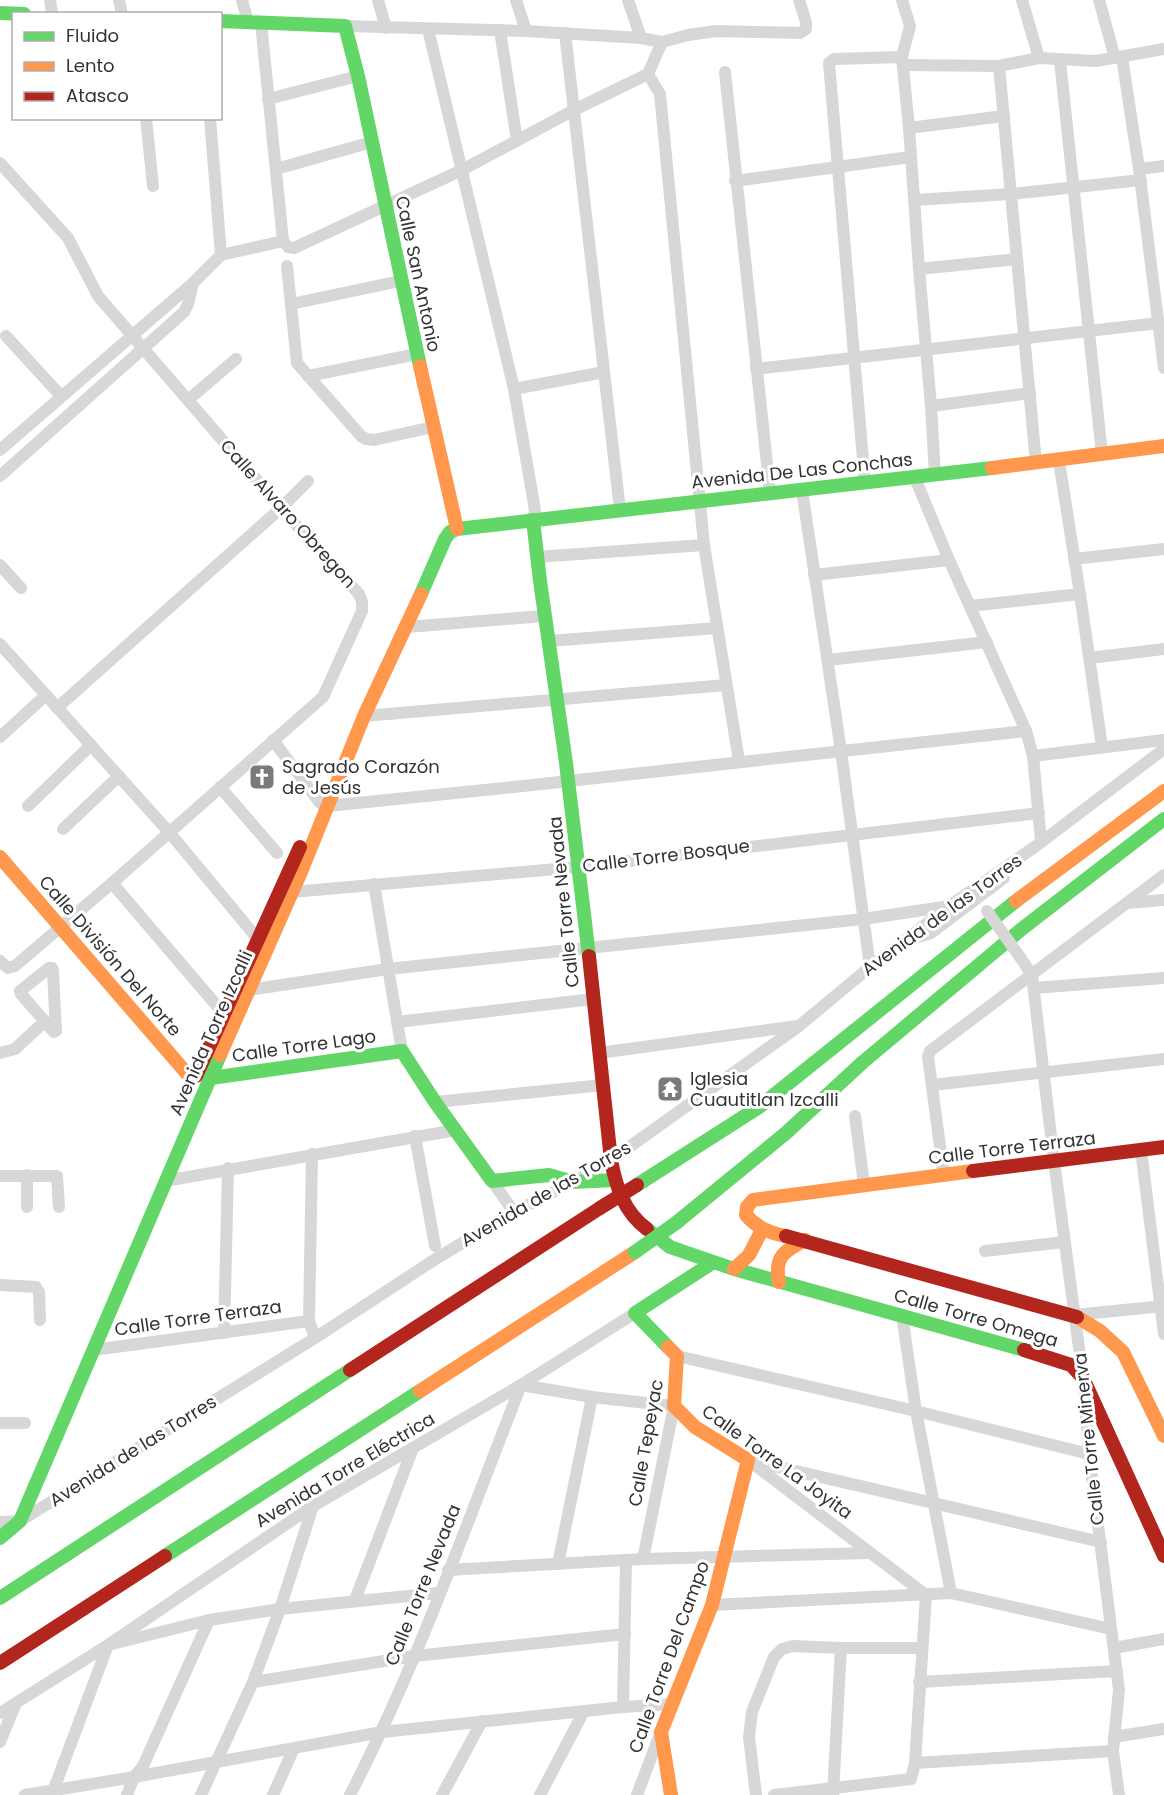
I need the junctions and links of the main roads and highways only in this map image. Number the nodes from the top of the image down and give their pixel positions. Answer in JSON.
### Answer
{"nodes":[{"id":1,"x":222,"y":21,"type":"edge"},
{"id":2,"x":1164,"y":446,"type":"edge"},
{"id":3,"x":533,"y":520,"type":"junction"},
{"id":4,"x":452,"y":532,"type":"junction"},
{"id":5,"x":1164,"y":790,"type":"edge"},
{"id":6,"x":324,"y":804,"type":"junction"},
{"id":7,"x":1164,"y":819,"type":"edge"},
{"id":8,"x":0,"y":857,"type":"edge"},
{"id":9,"x":211,"y":1078,"type":"junction"},
{"id":10,"x":1164,"y":1147,"type":"edge"},
{"id":11,"x":615,"y":1180,"type":"junction"},
{"id":12,"x":762,"y":1230,"type":"junction"},
{"id":13,"x":805,"y":1240,"type":"junction"},
{"id":14,"x":712,"y":1263,"type":"junction"},
{"id":15,"x":734,"y":1269,"type":"junction"},
{"id":16,"x":779,"y":1282,"type":"junction"},
{"id":17,"x":677,"y":1356,"type":"joint"},
{"id":18,"x":674,"y":1406,"type":"joint"},
{"id":19,"x":1164,"y":1436,"type":"edge"},
{"id":20,"x":748,"y":1460,"type":"joint"},
{"id":21,"x":0,"y":1538,"type":"edge"},
{"id":22,"x":1164,"y":1556,"type":"edge"},
{"id":23,"x":0,"y":1598,"type":"edge"},
{"id":24,"x":0,"y":1663,"type":"edge"},
{"id":25,"x":671,"y":1795,"type":"edge"}],
"edges":[{"from":1,"to":4,"type":"main road","name":"Calle San Antonio"},
{"from":2,"to":3,"type":"main road","name":"Avenida De Las Conchas"},
{"from":3,"to":4,"type":"main road","name":"Avenida De Las Conchas"},
{"from":3,"to":11,"type":"main road","name":"Calle Torre Nevada"},
{"from":4,"to":6,"type":"main road","name":"Avenida Torre Izcalli"},
{"from":5,"to":23,"type":"main road","bridge":true},
{"from":6,"to":8,"type":"main road","name":"Calle División Del Norte"},
{"from":6,"to":9,"type":"main road","name":"Avenida Torre Izcalli"},
{"from":7,"to":24,"type":"main road","bridge":true},
{"from":9,"to":11,"type":"main road","name":"Calle Torre Lago"},
{"from":9,"to":21,"type":"main road","name":"Avenida Torre Izcalli"},
{"from":10,"to":12,"type":"main road","name":"Calle Torre Terraza"},
{"from":11,"to":14,"type":"main road","name":"Calle Torre Nevada"},
{"from":12,"to":13,"type":"main road","name":"Calle Torre Omega"},
{"from":12,"to":15,"type":"main road"},
{"from":13,"to":16,"type":"main road"},
{"from":13,"to":19,"type":"main road","name":"Calle Torre Omega"},
{"from":14,"to":15,"type":"main road","name":"Calle Torre Omega"},
{"from":14,"to":17,"type":"main road","name":"Avenida Torre Eléctrica"},
{"from":15,"to":16,"type":"main road","name":"Calle Torre Omega"},
{"from":16,"to":22,"type":"main road","name":"Calle Torre Omega"},
{"from":17,"to":18,"type":"main road","name":"Calle Tepeyac"},
{"from":18,"to":20,"type":"main road","name":"Calle Torre La Joyita"},
{"from":20,"to":25,"type":"main road","name":"Calle Torre Del Campo"}]}
